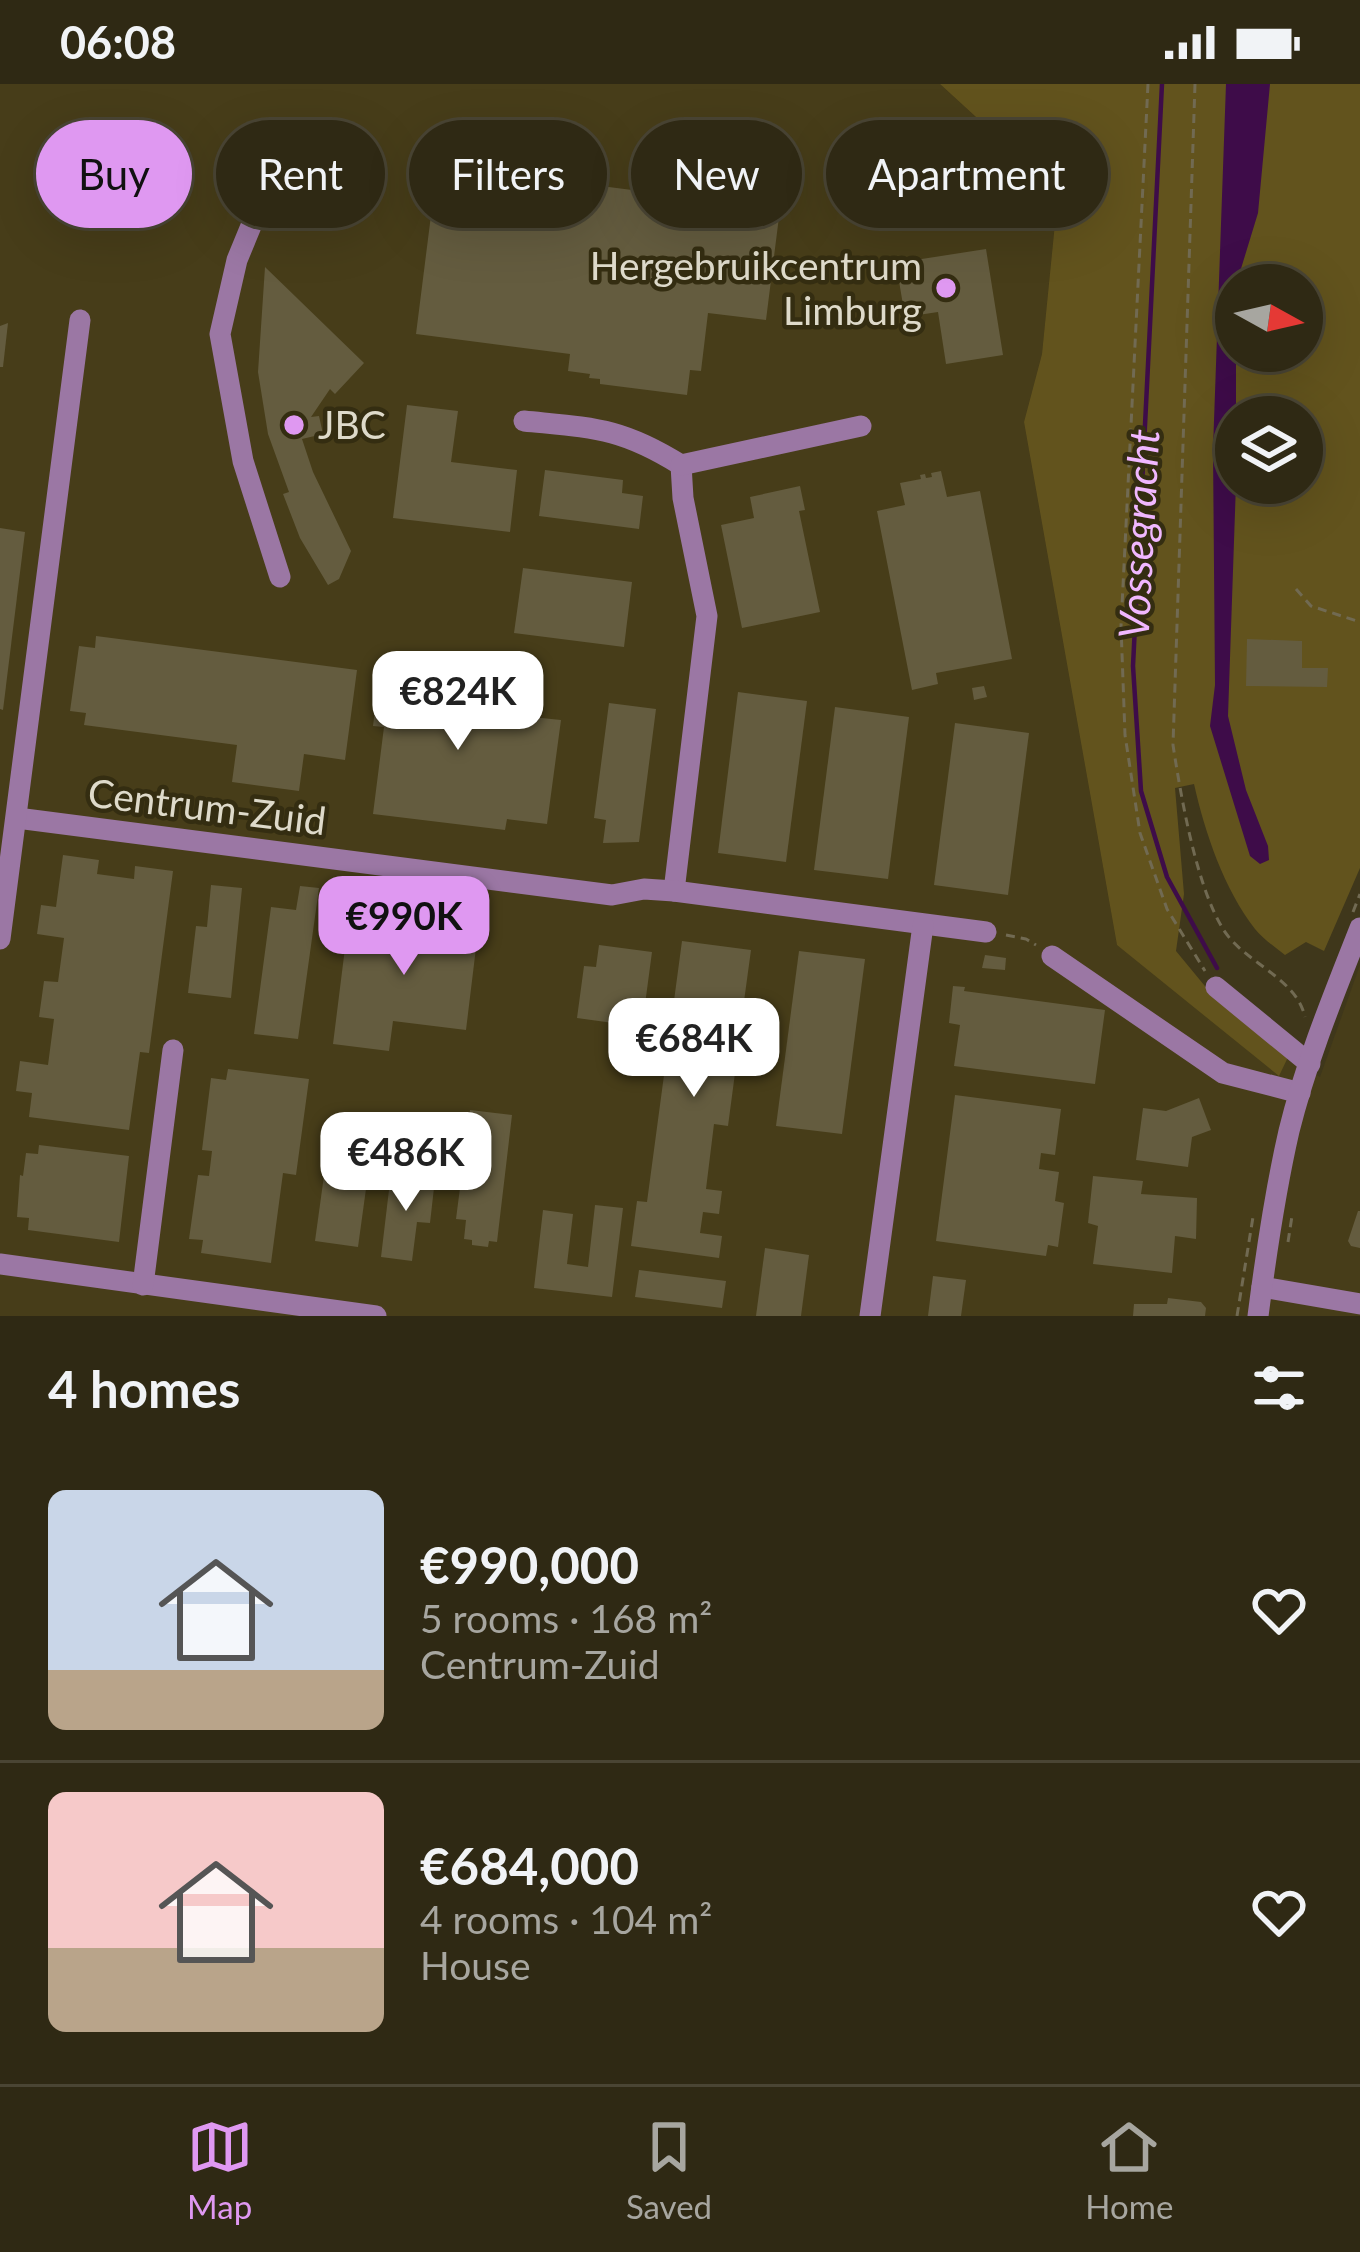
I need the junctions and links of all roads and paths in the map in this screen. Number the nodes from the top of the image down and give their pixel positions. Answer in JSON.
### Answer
{"nodes":[{"id":1,"x":1148,"y":84,"type":"edge"},
{"id":2,"x":1195,"y":84,"type":"edge"},
{"id":3,"x":250,"y":228,"type":"edge"},
{"id":4,"x":80,"y":320,"type":"dead end"},
{"id":5,"x":524,"y":421,"type":"dead end"},
{"id":6,"x":861,"y":425,"type":"dead end"},
{"id":7,"x":681,"y":465,"type":"junction"},
{"id":8,"x":280,"y":577,"type":"dead end"},
{"id":9,"x":1296,"y":589,"type":"dead end"},
{"id":10,"x":1360,"y":622,"type":"edge"},
{"id":11,"x":16,"y":818,"type":"junction"},
{"id":12,"x":674,"y":890,"type":"junction"},
{"id":13,"x":923,"y":925,"type":"junction"},
{"id":14,"x":1360,"y":928,"type":"edge"},
{"id":15,"x":986,"y":932,"type":"joint"},
{"id":16,"x":0,"y":939,"type":"edge"},
{"id":17,"x":1052,"y":956,"type":"joint"},
{"id":18,"x":1216,"y":987,"type":"joint"},
{"id":19,"x":1304,"y":1011,"type":"dead end"},
{"id":20,"x":173,"y":1050,"type":"dead end"},
{"id":21,"x":1310,"y":1064,"type":"junction"},
{"id":22,"x":1300,"y":1093,"type":"junction"},
{"id":23,"x":1253,"y":1214,"type":"dead end"},
{"id":24,"x":0,"y":1264,"type":"edge"},
{"id":25,"x":143,"y":1285,"type":"junction"},
{"id":26,"x":1262,"y":1287,"type":"junction"},
{"id":27,"x":1360,"y":1304,"type":"edge"},
{"id":28,"x":376,"y":1316,"type":"edge"},
{"id":29,"x":871,"y":1316,"type":"edge"},
{"id":30,"x":1237,"y":1316,"type":"edge"},
{"id":31,"x":1258,"y":1316,"type":"edge"}],
"edges":[{"from":1,"to":18,"type":"path"},
{"from":2,"to":19,"type":"path"},
{"from":3,"to":8,"type":"street"},
{"from":4,"to":11,"type":"street"},
{"from":5,"to":7,"type":"street"},
{"from":6,"to":7,"type":"street"},
{"from":7,"to":12,"type":"street"},
{"from":9,"to":10,"type":"path"},
{"from":11,"to":12,"type":"street","name":"Centrum-Zuid"},
{"from":11,"to":16,"type":"street"},
{"from":12,"to":13,"type":"street","name":"Centrum-Zuid"},
{"from":13,"to":15,"type":"street","name":"Centrum-Zuid"},
{"from":13,"to":29,"type":"street"},
{"from":14,"to":21,"type":"street"},
{"from":15,"to":17,"type":"path"},
{"from":17,"to":22,"type":"street"},
{"from":18,"to":21,"type":"street"},
{"from":20,"to":25,"type":"street"},
{"from":21,"to":22,"type":"street"},
{"from":22,"to":26,"type":"street"},
{"from":23,"to":30,"type":"path"},
{"from":24,"to":25,"type":"street"},
{"from":25,"to":28,"type":"street"},
{"from":26,"to":27,"type":"street"},
{"from":26,"to":31,"type":"street"}]}
